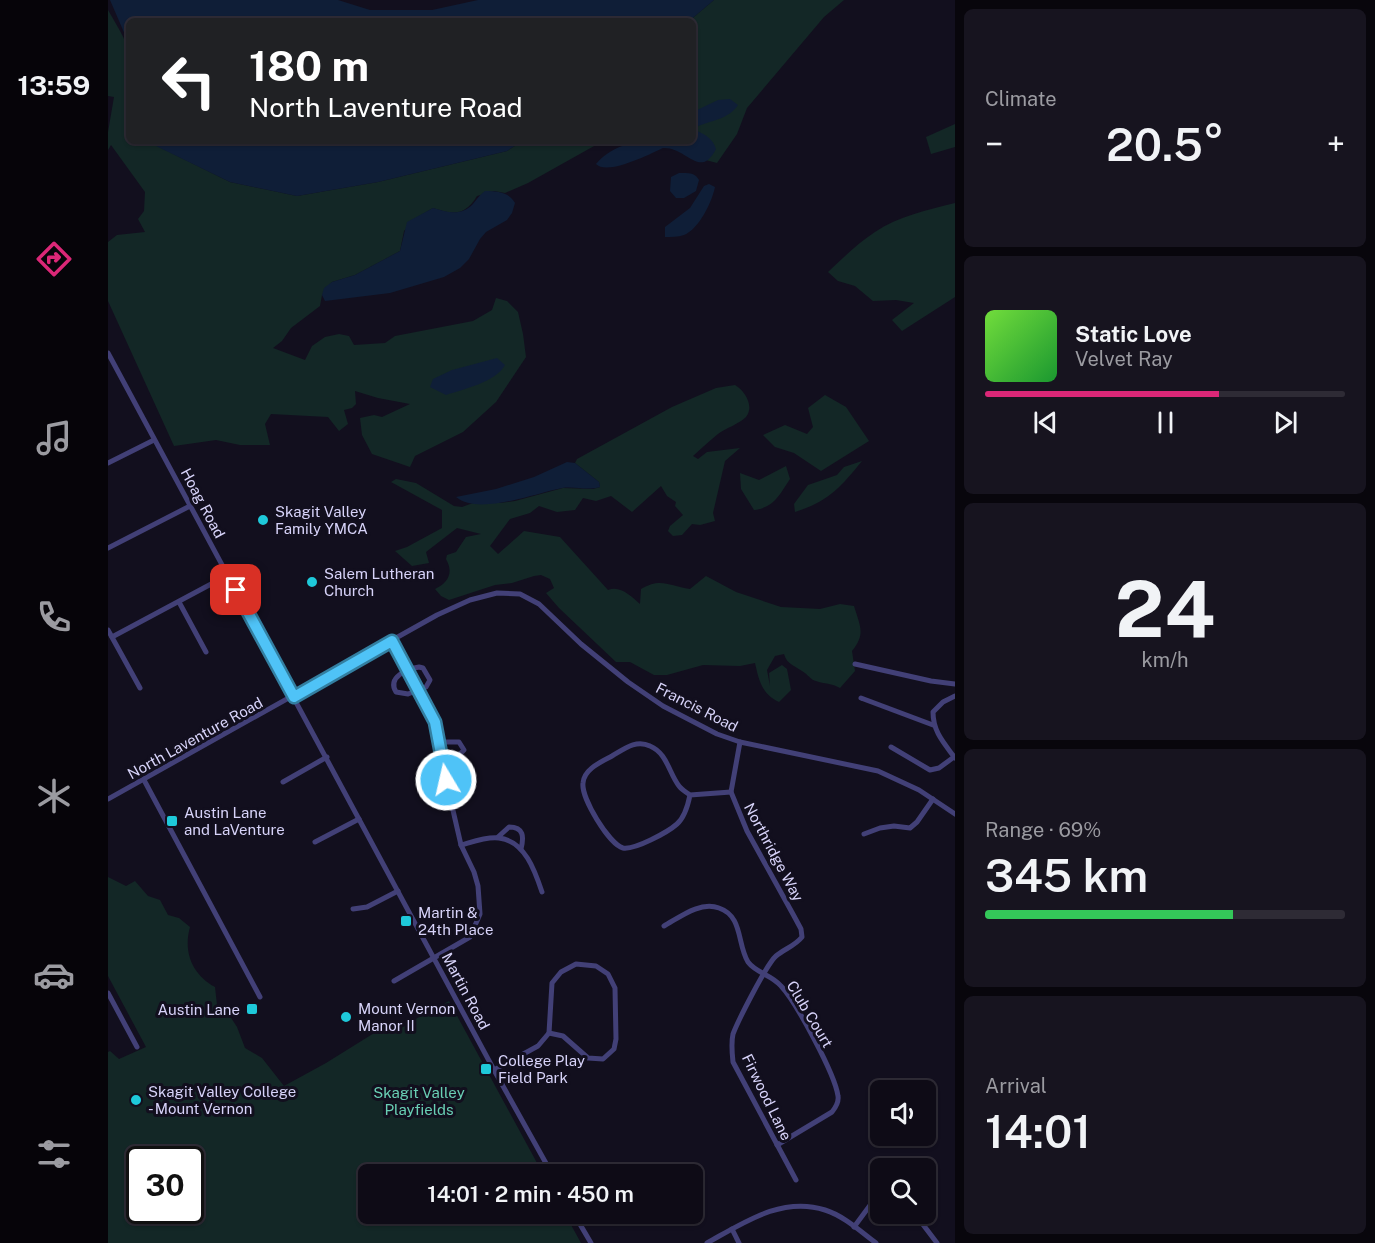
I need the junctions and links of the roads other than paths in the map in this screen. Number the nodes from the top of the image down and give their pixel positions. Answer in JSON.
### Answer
{"nodes":[{"id":1,"x":108,"y":353,"type":"edge"},
{"id":2,"x":154,"y":440,"type":"junction"},
{"id":3,"x":108,"y":463,"type":"edge"},
{"id":4,"x":190,"y":506,"type":"junction"},
{"id":5,"x":108,"y":549,"type":"edge"},
{"id":6,"x":228,"y":575,"type":"junction"},
{"id":7,"x":520,"y":594,"type":"joint"},
{"id":8,"x":179,"y":602,"type":"junction"},
{"id":9,"x":108,"y":630,"type":"edge"},
{"id":10,"x":112,"y":637,"type":"junction"},
{"id":11,"x":392,"y":641,"type":"junction"},
{"id":12,"x":206,"y":652,"type":"dead end"},
{"id":13,"x":855,"y":664,"type":"dead end"},
{"id":14,"x":407,"y":669,"type":"junction"},
{"id":15,"x":955,"y":684,"type":"edge"},
{"id":16,"x":140,"y":688,"type":"dead end"},
{"id":17,"x":418,"y":690,"type":"junction"},
{"id":18,"x":955,"y":696,"type":"edge"},
{"id":19,"x":294,"y":697,"type":"junction"},
{"id":20,"x":861,"y":698,"type":"dead end"},
{"id":21,"x":933,"y":725,"type":"junction"},
{"id":22,"x":439,"y":742,"type":"junction"},
{"id":23,"x":740,"y":742,"type":"junction"},
{"id":24,"x":891,"y":747,"type":"dead end"},
{"id":25,"x":327,"y":757,"type":"junction"},
{"id":26,"x":955,"y":758,"type":"edge"},
{"id":27,"x":442,"y":759,"type":"junction"},
{"id":28,"x":144,"y":780,"type":"junction"},
{"id":29,"x":446,"y":780,"type":"junction"},
{"id":30,"x":284,"y":782,"type":"dead end"},
{"id":31,"x":731,"y":792,"type":"junction"},
{"id":32,"x":690,"y":795,"type":"junction"},
{"id":33,"x":108,"y":799,"type":"edge"},
{"id":34,"x":933,"y":799,"type":"junction"},
{"id":35,"x":955,"y":814,"type":"edge"},
{"id":36,"x":359,"y":819,"type":"junction"},
{"id":37,"x":864,"y":834,"type":"dead end"},
{"id":38,"x":498,"y":837,"type":"junction"},
{"id":39,"x":315,"y":842,"type":"dead end"},
{"id":40,"x":461,"y":844,"type":"junction"},
{"id":41,"x":521,"y":849,"type":"junction"},
{"id":42,"x":398,"y":891,"type":"junction"},
{"id":43,"x":542,"y":892,"type":"dead end"},
{"id":44,"x":353,"y":909,"type":"dead end"},
{"id":45,"x":664,"y":926,"type":"dead end"},
{"id":46,"x":802,"y":937,"type":"joint"},
{"id":47,"x":435,"y":959,"type":"junction"},
{"id":48,"x":764,"y":973,"type":"junction"},
{"id":49,"x":394,"y":981,"type":"dead end"},
{"id":50,"x":108,"y":993,"type":"edge"},
{"id":51,"x":260,"y":997,"type":"dead end"},
{"id":52,"x":549,"y":1033,"type":"junction"},
{"id":53,"x":137,"y":1047,"type":"dead end"},
{"id":54,"x":494,"y":1070,"type":"junction"},
{"id":55,"x":777,"y":1145,"type":"junction"},
{"id":56,"x":546,"y":1164,"type":"edge"},
{"id":57,"x":796,"y":1180,"type":"dead end"},
{"id":58,"x":870,"y":1205,"type":"edge"},
{"id":59,"x":580,"y":1224,"type":"edge"},
{"id":60,"x":923,"y":1224,"type":"edge"},
{"id":61,"x":854,"y":1227,"type":"junction"},
{"id":62,"x":732,"y":1229,"type":"junction"},
{"id":63,"x":591,"y":1243,"type":"edge"},
{"id":64,"x":707,"y":1243,"type":"edge"},
{"id":65,"x":739,"y":1243,"type":"edge"},
{"id":66,"x":876,"y":1243,"type":"edge"},
{"id":67,"x":937,"y":1243,"type":"edge"}],
"edges":[{"from":1,"to":2,"type":"street","name":"Hoag Road"},
{"from":2,"to":3,"type":"street"},
{"from":2,"to":4,"type":"street","name":"Hoag Road"},
{"from":4,"to":5,"type":"street"},
{"from":4,"to":6,"type":"street","name":"Hoag Road"},
{"from":6,"to":8,"type":"street"},
{"from":6,"to":19,"type":"street","name":"Hoag Road"},
{"from":7,"to":11,"type":"street","name":"North Laventure Road"},
{"from":7,"to":23,"type":"street","name":"Francis Road"},
{"from":8,"to":10,"type":"street"},
{"from":8,"to":12,"type":"street"},
{"from":9,"to":10,"type":"street"},
{"from":10,"to":16,"type":"street"},
{"from":11,"to":14,"type":"street"},
{"from":11,"to":19,"type":"street","name":"North Laventure Road"},
{"from":13,"to":15,"type":"street"},
{"from":14,"to":17,"type":"street"},
{"from":14,"to":17,"type":"street"},
{"from":14,"to":17,"type":"street"},
{"from":17,"to":22,"type":"street"},
{"from":18,"to":21,"type":"street"},
{"from":19,"to":25,"type":"street","name":"Martin Road"},
{"from":19,"to":28,"type":"street","name":"North Laventure Road"},
{"from":20,"to":21,"type":"street"},
{"from":21,"to":26,"type":"street"},
{"from":22,"to":27,"type":"street"},
{"from":22,"to":27,"type":"street"},
{"from":23,"to":31,"type":"street","name":"Northridge Way"},
{"from":23,"to":34,"type":"street","name":"Francis Road"},
{"from":24,"to":26,"type":"street"},
{"from":25,"to":30,"type":"street"},
{"from":25,"to":36,"type":"street","name":"Martin Road"},
{"from":27,"to":29,"type":"street"},
{"from":27,"to":29,"type":"street"},
{"from":28,"to":33,"type":"street","name":"North Laventure Road"},
{"from":28,"to":51,"type":"street"},
{"from":29,"to":40,"type":"street"},
{"from":31,"to":32,"type":"street"},
{"from":31,"to":46,"type":"street","name":"Northridge Way"},
{"from":32,"to":32,"type":"street"},
{"from":34,"to":35,"type":"street","name":"Francis Road"},
{"from":34,"to":37,"type":"street"},
{"from":36,"to":39,"type":"street"},
{"from":36,"to":42,"type":"street","name":"Martin Road"},
{"from":38,"to":40,"type":"street"},
{"from":38,"to":41,"type":"street"},
{"from":38,"to":41,"type":"street"},
{"from":40,"to":47,"type":"street"},
{"from":41,"to":43,"type":"street"},
{"from":42,"to":44,"type":"street"},
{"from":42,"to":47,"type":"street","name":"Martin Road"},
{"from":45,"to":48,"type":"street","name":"Club Court"},
{"from":46,"to":48,"type":"street","name":"Firwood Lane"},
{"from":47,"to":49,"type":"street"},
{"from":47,"to":54,"type":"street","name":"Martin Road"},
{"from":48,"to":55,"type":"street","name":"Firwood Lane"},
{"from":48,"to":55,"type":"street","name":"Club Court"},
{"from":50,"to":53,"type":"street"},
{"from":52,"to":52,"type":"street"},
{"from":52,"to":54,"type":"street"},
{"from":54,"to":56,"type":"street","name":"Martin Road"},
{"from":55,"to":57,"type":"street","name":"Firwood Lane"},
{"from":58,"to":61,"type":"street"},
{"from":59,"to":63,"type":"street"},
{"from":60,"to":67,"type":"street"},
{"from":61,"to":62,"type":"street"},
{"from":61,"to":66,"type":"street"},
{"from":62,"to":64,"type":"street"},
{"from":62,"to":65,"type":"street"}]}
